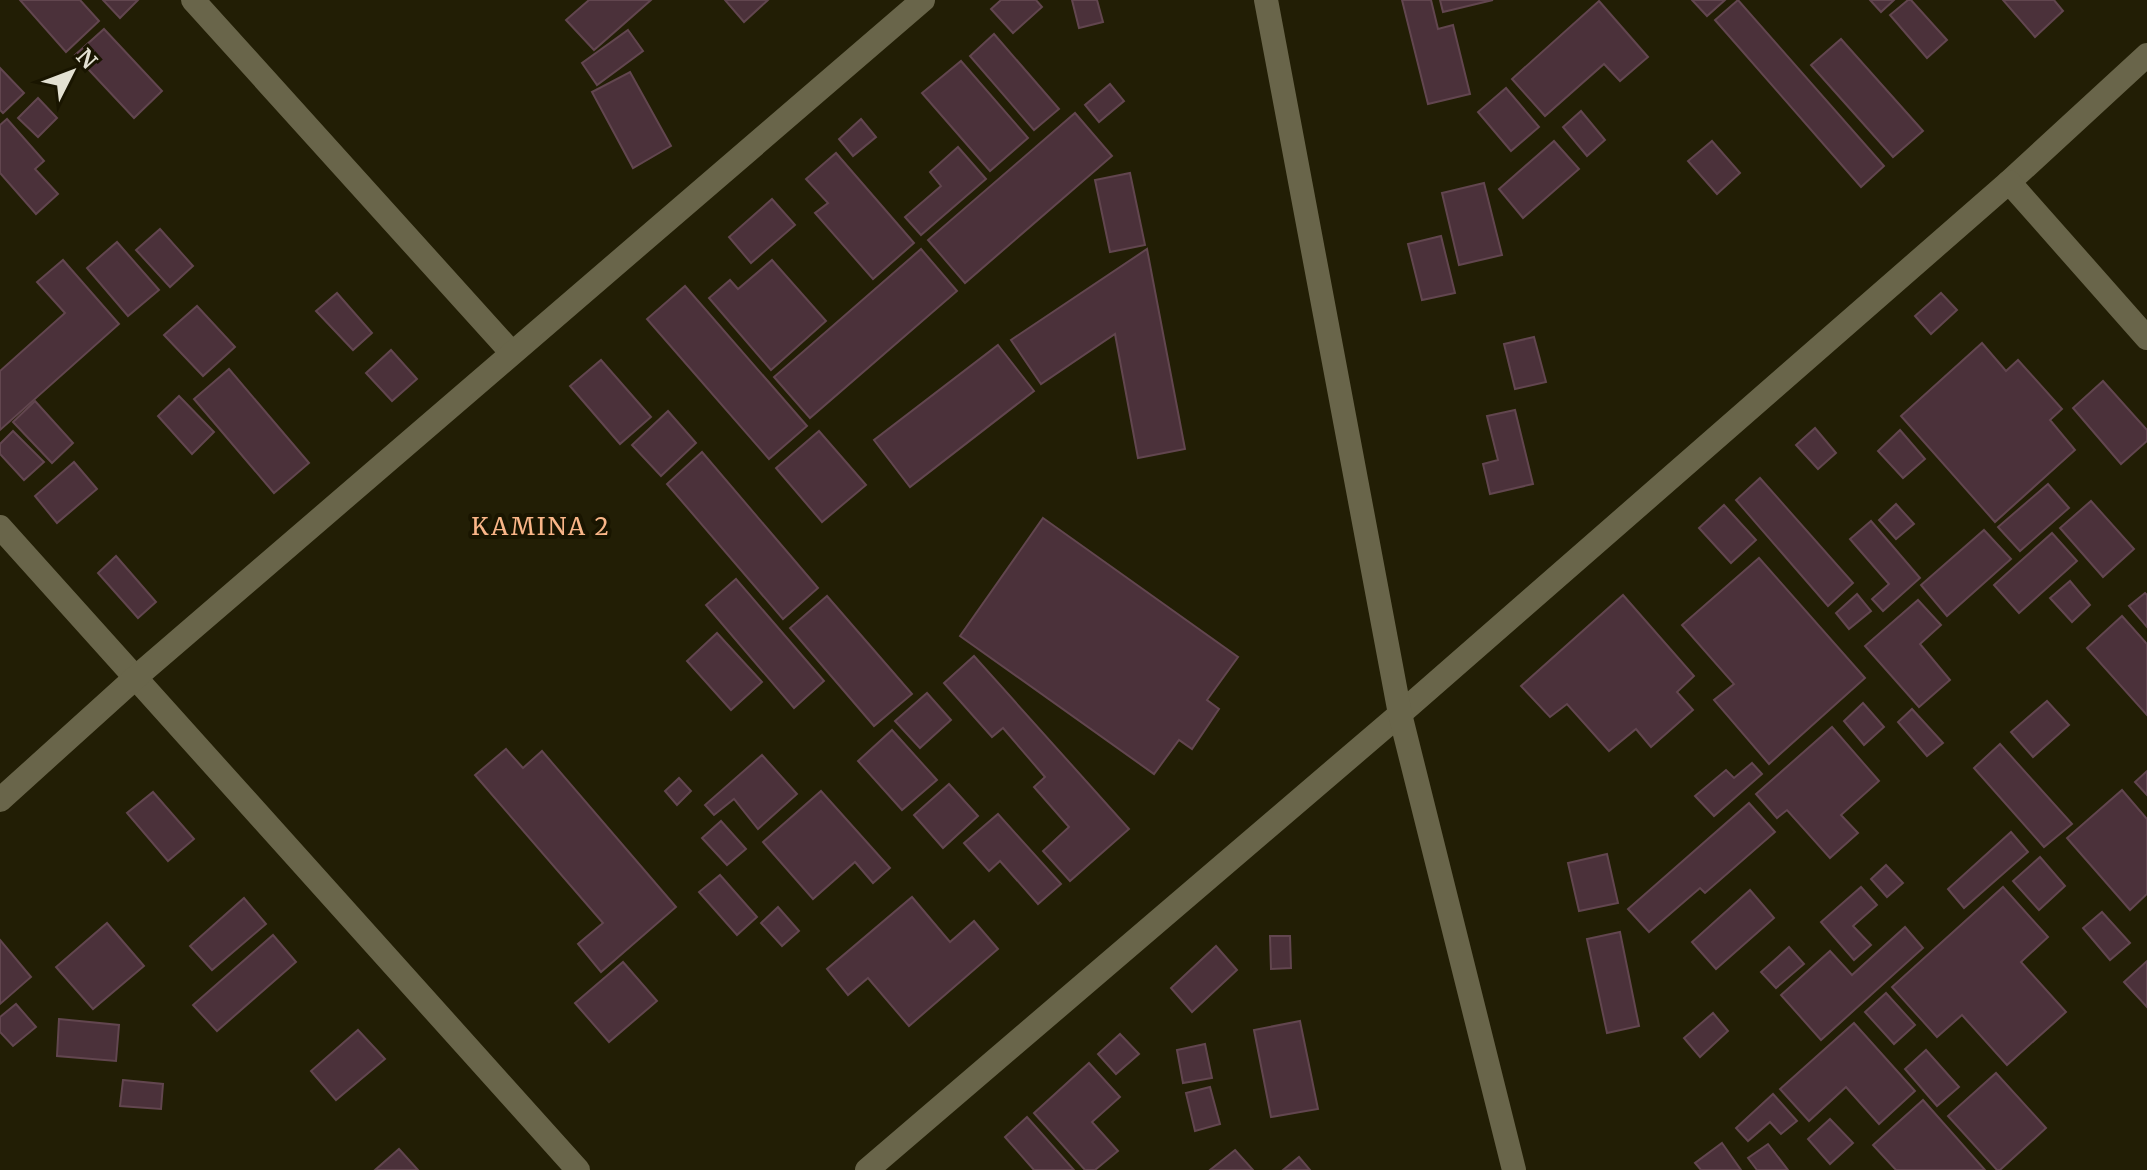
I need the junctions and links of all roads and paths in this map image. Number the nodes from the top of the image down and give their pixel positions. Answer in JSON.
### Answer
{"nodes":[{"id":1,"x":193,"y":0,"type":"edge"},
{"id":2,"x":923,"y":0,"type":"edge"},
{"id":3,"x":1266,"y":0,"type":"edge"},
{"id":4,"x":2147,"y":55,"type":"edge"},
{"id":5,"x":2009,"y":182,"type":"junction"},
{"id":6,"x":2147,"y":338,"type":"edge"},
{"id":7,"x":512,"y":353,"type":"junction"},
{"id":8,"x":0,"y":527,"type":"edge"},
{"id":9,"x":135,"y":678,"type":"junction"},
{"id":10,"x":1400,"y":714,"type":"junction"},
{"id":11,"x":0,"y":800,"type":"edge"},
{"id":12,"x":578,"y":1170,"type":"edge"},
{"id":13,"x":867,"y":1170,"type":"edge"},
{"id":14,"x":1514,"y":1170,"type":"edge"}],
"edges":[{"from":1,"to":7,"type":"street"},
{"from":2,"to":7,"type":"street"},
{"from":3,"to":10,"type":"street"},
{"from":4,"to":5,"type":"street"},
{"from":5,"to":6,"type":"street"},
{"from":5,"to":10,"type":"street"},
{"from":7,"to":9,"type":"street"},
{"from":8,"to":9,"type":"street"},
{"from":9,"to":11,"type":"street"},
{"from":9,"to":12,"type":"street"},
{"from":10,"to":13,"type":"street"},
{"from":10,"to":14,"type":"street"}]}
